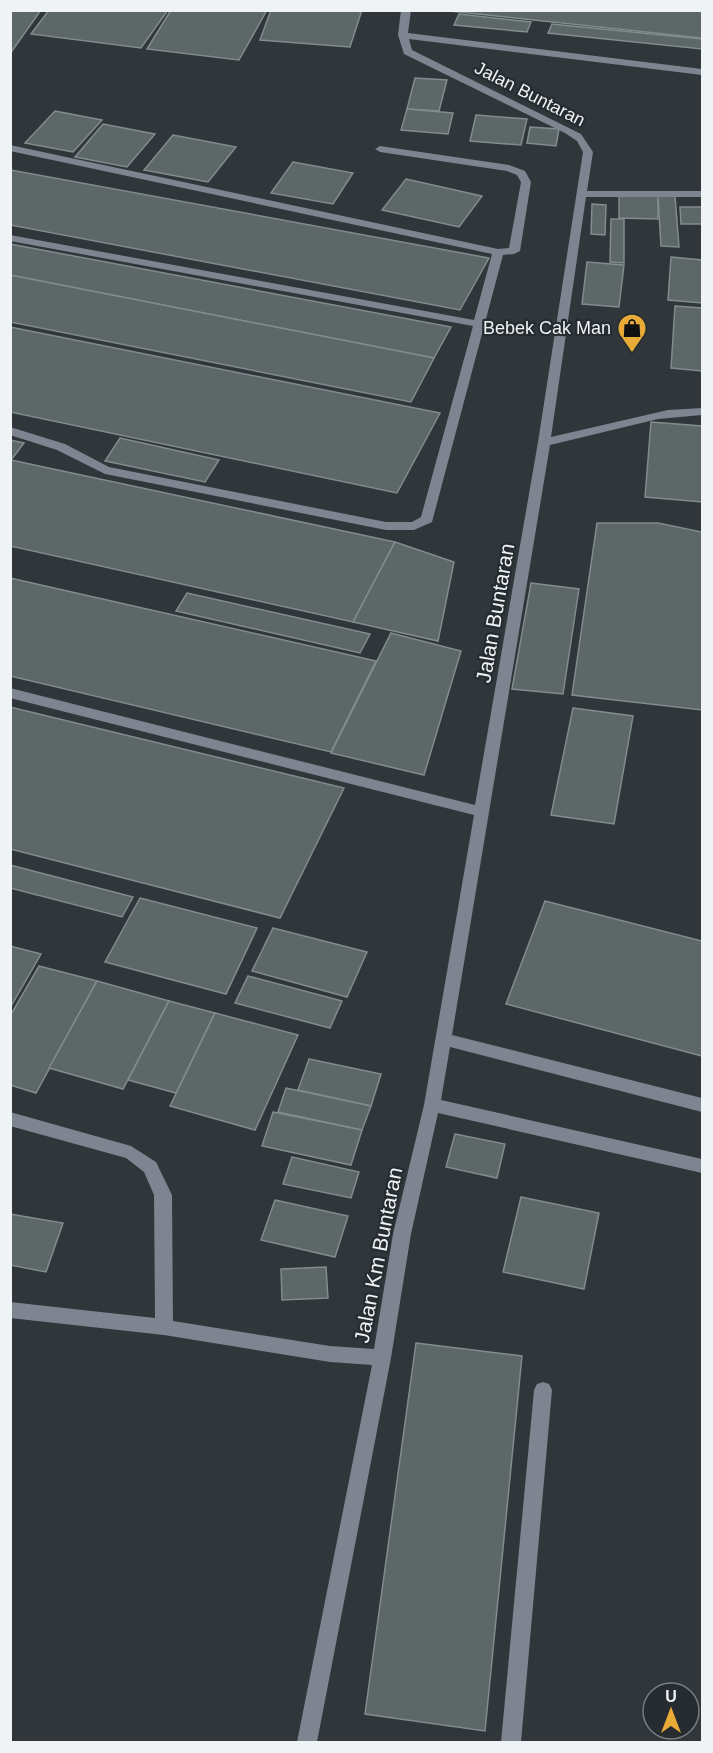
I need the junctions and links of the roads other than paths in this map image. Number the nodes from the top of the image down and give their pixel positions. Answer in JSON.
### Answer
{"nodes":[{"id":1,"x":406,"y":10,"type":"edge"},
{"id":2,"x":403,"y":35,"type":"junction"},
{"id":3,"x":702,"y":72,"type":"edge"},
{"id":4,"x":10,"y":148,"type":"edge"},
{"id":5,"x":380,"y":149,"type":"dead end"},
{"id":6,"x":583,"y":194,"type":"junction"},
{"id":7,"x":702,"y":194,"type":"edge"},
{"id":8,"x":10,"y":238,"type":"edge"},
{"id":9,"x":498,"y":252,"type":"junction"},
{"id":10,"x":478,"y":324,"type":"junction"},
{"id":11,"x":702,"y":412,"type":"edge"},
{"id":12,"x":10,"y":431,"type":"edge"},
{"id":13,"x":544,"y":442,"type":"junction"},
{"id":14,"x":10,"y":693,"type":"edge"},
{"id":15,"x":480,"y":811,"type":"junction"},
{"id":16,"x":442,"y":1039,"type":"junction"},
{"id":17,"x":432,"y":1105,"type":"junction"},
{"id":18,"x":702,"y":1105,"type":"edge"},
{"id":19,"x":10,"y":1119,"type":"edge"},
{"id":20,"x":702,"y":1166,"type":"edge"},
{"id":21,"x":10,"y":1310,"type":"edge"},
{"id":22,"x":164,"y":1326,"type":"junction"},
{"id":23,"x":382,"y":1358,"type":"junction"},
{"id":24,"x":543,"y":1390,"type":"dead end"},
{"id":25,"x":307,"y":1743,"type":"edge"},
{"id":26,"x":511,"y":1743,"type":"edge"}],
"edges":[{"from":1,"to":2,"type":"street"},
{"from":2,"to":3,"type":"street"},
{"from":2,"to":6,"type":"street","name":"Jalan Buntaran"},
{"from":4,"to":9,"type":"street"},
{"from":5,"to":9,"type":"street"},
{"from":6,"to":7,"type":"street"},
{"from":6,"to":13,"type":"street","name":"Jalan Buntaran"},
{"from":8,"to":10,"type":"street"},
{"from":9,"to":10,"type":"street"},
{"from":10,"to":12,"type":"street"},
{"from":11,"to":13,"type":"street"},
{"from":13,"to":15,"type":"street","name":"Jalan Buntaran"},
{"from":14,"to":15,"type":"street"},
{"from":15,"to":16,"type":"street","name":"Jalan Buntaran"},
{"from":16,"to":17,"type":"street","name":"Jalan Km Buntaran"},
{"from":16,"to":18,"type":"street"},
{"from":17,"to":20,"type":"street"},
{"from":17,"to":23,"type":"street","name":"Jalan Km Buntaran"},
{"from":19,"to":22,"type":"street"},
{"from":21,"to":22,"type":"street"},
{"from":22,"to":23,"type":"street"},
{"from":23,"to":25,"type":"street","name":"Jalan Km Buntaran"},
{"from":24,"to":26,"type":"street"}]}
